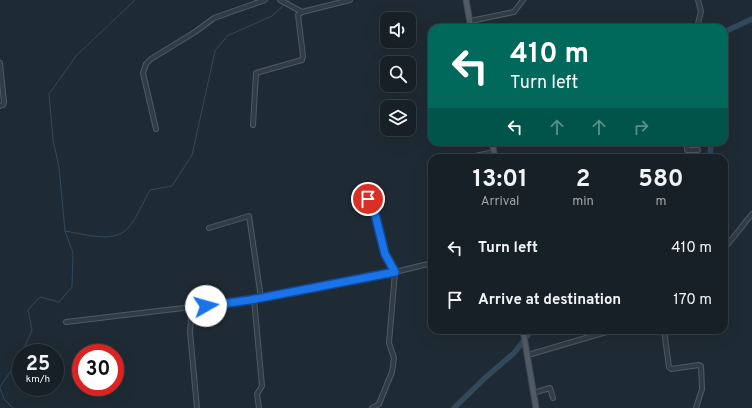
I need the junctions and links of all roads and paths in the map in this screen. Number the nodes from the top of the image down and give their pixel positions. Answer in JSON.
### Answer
{"nodes":[{"id":1,"x":266,"y":0,"type":"edge"},
{"id":2,"x":280,"y":0,"type":"edge"},
{"id":3,"x":350,"y":0,"type":"edge"},
{"id":4,"x":466,"y":0,"type":"edge"},
{"id":5,"x":524,"y":0,"type":"edge"},
{"id":6,"x":698,"y":0,"type":"edge"},
{"id":7,"x":302,"y":12,"type":"junction"},
{"id":8,"x":470,"y":21,"type":"junction"},
{"id":9,"x":470,"y":24,"type":"edge"},
{"id":10,"x":698,"y":24,"type":"edge"},
{"id":11,"x":0,"y":63,"type":"edge"},
{"id":12,"x":0,"y":106,"type":"edge"},
{"id":13,"x":253,"y":125,"type":"dead end"},
{"id":14,"x":156,"y":129,"type":"dead end"},
{"id":15,"x":493,"y":146,"type":"edge"},
{"id":16,"x":687,"y":146,"type":"edge"},
{"id":17,"x":698,"y":150,"type":"dead end"},
{"id":18,"x":494,"y":152,"type":"joint"},
{"id":19,"x":485,"y":154,"type":"edge"},
{"id":20,"x":360,"y":198,"type":"dead end"},
{"id":21,"x":752,"y":214,"type":"edge"},
{"id":22,"x":209,"y":228,"type":"dead end"},
{"id":23,"x":728,"y":244,"type":"edge"},
{"id":24,"x":428,"y":264,"type":"edge"},
{"id":25,"x":395,"y":272,"type":"junction"},
{"id":26,"x":261,"y":298,"type":"junction"},
{"id":27,"x":254,"y":299,"type":"junction"},
{"id":28,"x":192,"y":308,"type":"junction"},
{"id":29,"x":66,"y":322,"type":"dead end"},
{"id":30,"x":524,"y":334,"type":"edge"},
{"id":31,"x":599,"y":334,"type":"edge"},
{"id":32,"x":665,"y":334,"type":"edge"},
{"id":33,"x":528,"y":355,"type":"junction"},
{"id":34,"x":533,"y":393,"type":"junction"},
{"id":35,"x":553,"y":398,"type":"dead end"},
{"id":36,"x":197,"y":408,"type":"edge"},
{"id":37,"x":259,"y":408,"type":"edge"},
{"id":38,"x":372,"y":408,"type":"edge"},
{"id":39,"x":536,"y":408,"type":"edge"},
{"id":40,"x":696,"y":408,"type":"edge"}],
"edges":[{"from":1,"to":14,"type":"street"},
{"from":2,"to":7,"type":"street"},
{"from":3,"to":7,"type":"street"},
{"from":4,"to":8,"type":"main road"},
{"from":5,"to":8,"type":"street"},
{"from":6,"to":10,"type":"street"},
{"from":7,"to":13,"type":"street"},
{"from":8,"to":9,"type":"main road"},
{"from":11,"to":12,"type":"street"},
{"from":15,"to":18,"type":"main road"},
{"from":16,"to":17,"type":"street"},
{"from":18,"to":19,"type":"street"},
{"from":20,"to":25,"type":"street"},
{"from":21,"to":23,"type":"street"},
{"from":22,"to":26,"type":"street"},
{"from":24,"to":25,"type":"street"},
{"from":25,"to":26,"type":"street"},
{"from":25,"to":38,"type":"street"},
{"from":26,"to":27,"type":"street"},
{"from":27,"to":28,"type":"street"},
{"from":27,"to":37,"type":"street"},
{"from":28,"to":29,"type":"street"},
{"from":28,"to":36,"type":"street"},
{"from":30,"to":33,"type":"main road"},
{"from":31,"to":33,"type":"street"},
{"from":32,"to":40,"type":"street"},
{"from":33,"to":34,"type":"main road"},
{"from":34,"to":35,"type":"street"},
{"from":34,"to":39,"type":"main road"}]}
